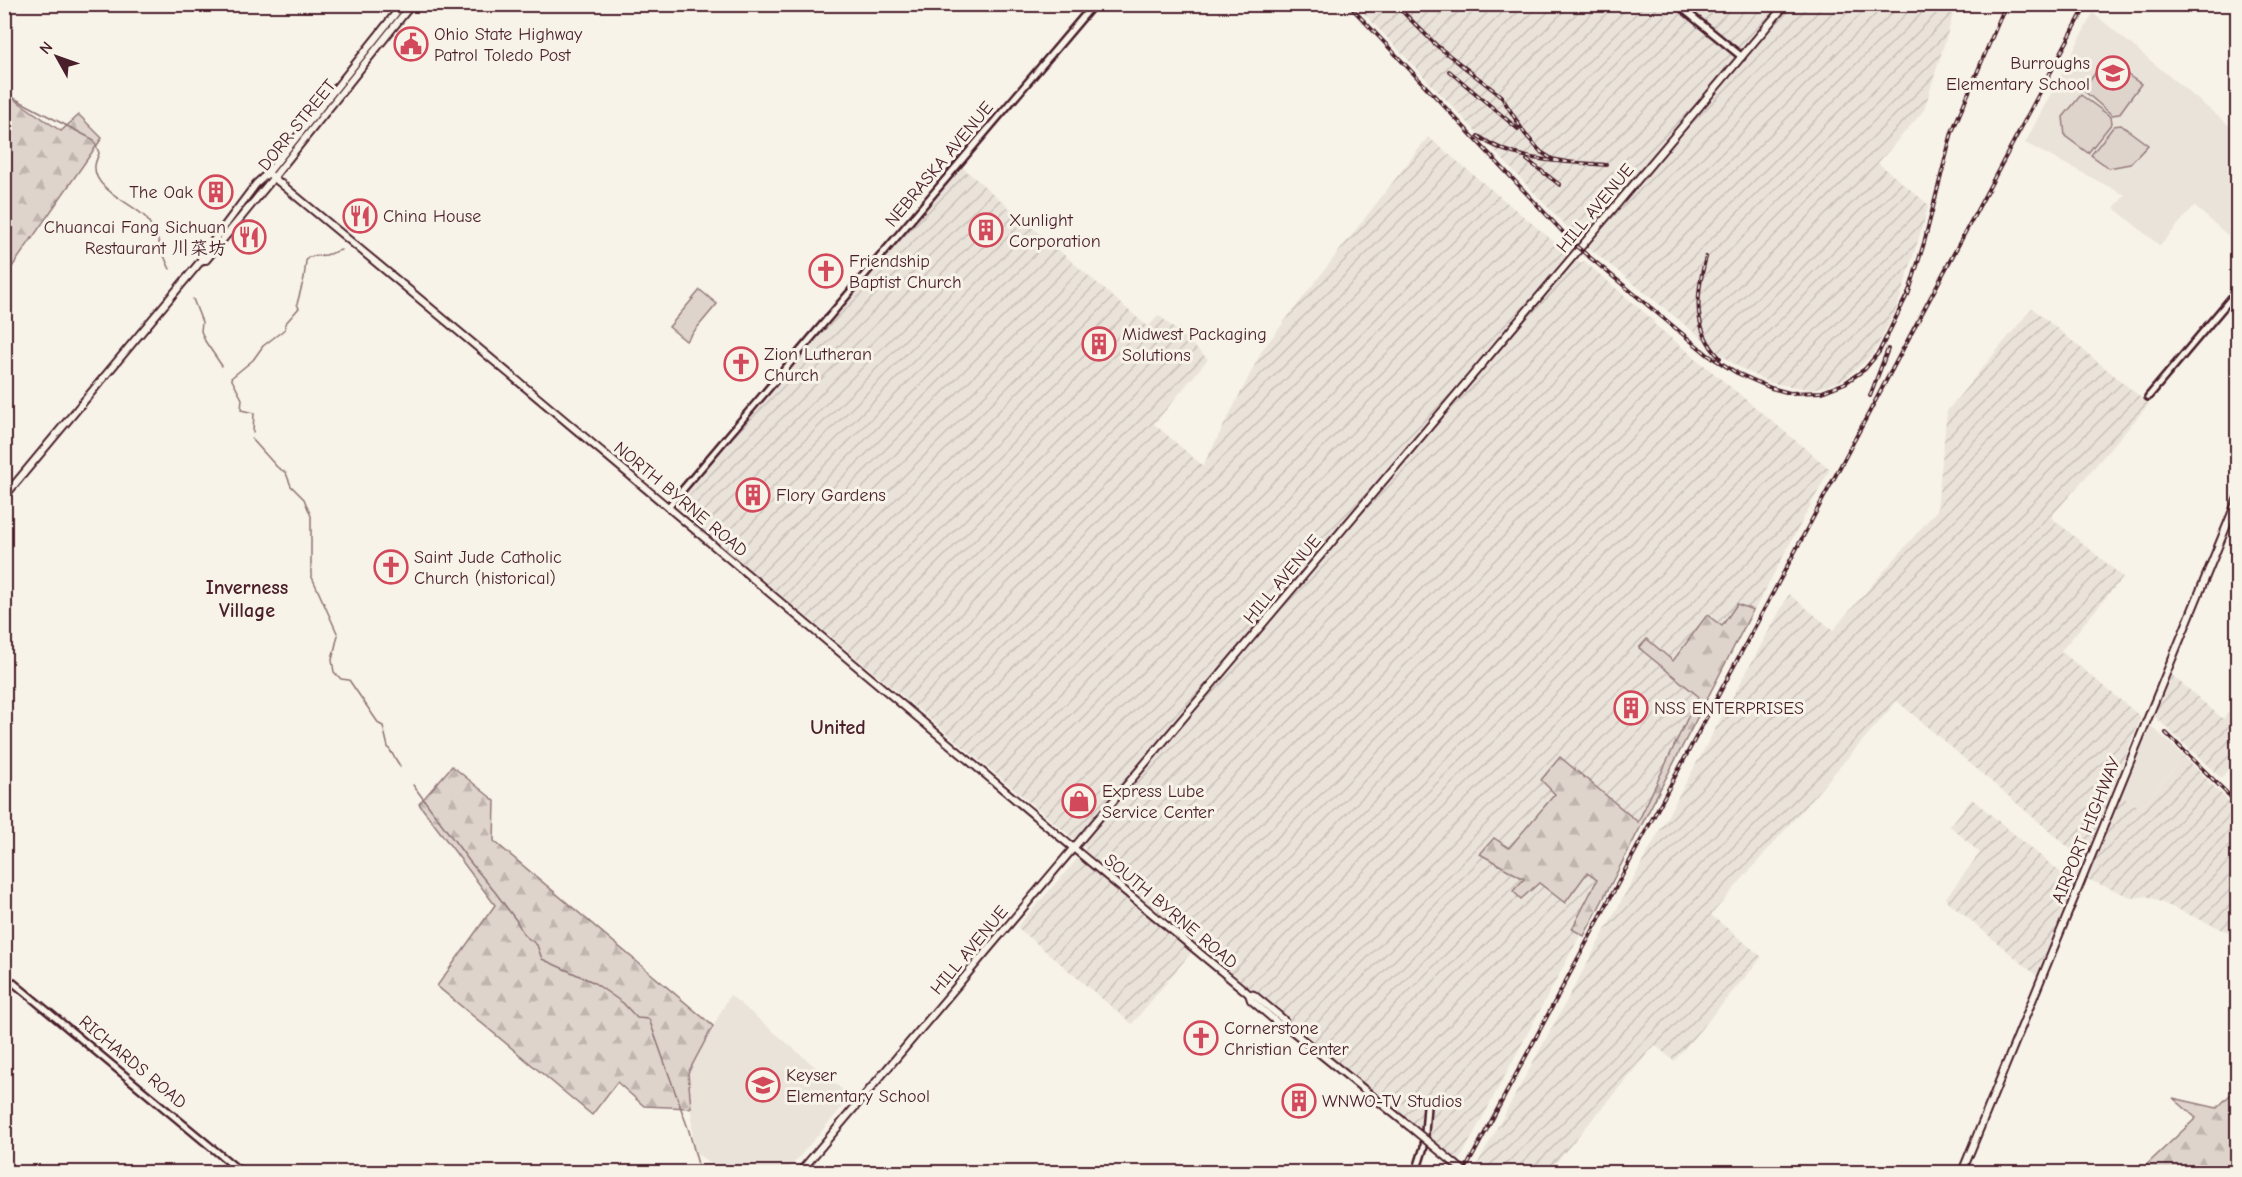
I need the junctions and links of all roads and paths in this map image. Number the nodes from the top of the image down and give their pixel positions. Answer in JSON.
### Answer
{"nodes":[{"id":1,"x":403,"y":4,"type":"edge"},
{"id":2,"x":412,"y":4,"type":"edge"},
{"id":3,"x":1094,"y":4,"type":"edge"},
{"id":4,"x":1677,"y":4,"type":"edge"},
{"id":5,"x":1786,"y":4,"type":"edge"},
{"id":6,"x":1742,"y":57,"type":"junction"},
{"id":7,"x":271,"y":175,"type":"junction"},
{"id":8,"x":2238,"y":290,"type":"edge"},
{"id":9,"x":2148,"y":397,"type":"dead end"},
{"id":10,"x":4,"y":497,"type":"edge"},
{"id":11,"x":2238,"y":498,"type":"edge"},
{"id":12,"x":668,"y":507,"type":"junction"},
{"id":13,"x":1074,"y":850,"type":"junction"},
{"id":14,"x":4,"y":975,"type":"edge"},
{"id":15,"x":1427,"y":1106,"type":"dead end"},
{"id":16,"x":241,"y":1173,"type":"edge"},
{"id":17,"x":800,"y":1173,"type":"edge"},
{"id":18,"x":1416,"y":1173,"type":"edge"},
{"id":19,"x":1465,"y":1173,"type":"edge"},
{"id":20,"x":1962,"y":1173,"type":"edge"}],
"edges":[{"from":1,"to":7,"type":"main road","name":"DORR STREET"},
{"from":2,"to":7,"type":"main road","name":"DORR STREET"},
{"from":3,"to":12,"type":"street","name":"NEBRASKA AVENUE"},
{"from":4,"to":6,"type":"street"},
{"from":5,"to":6,"type":"main road","name":"HILL AVENUE"},
{"from":6,"to":13,"type":"main road","name":"HILL AVENUE"},
{"from":7,"to":10,"type":"main road","name":"DORR STREET"},
{"from":7,"to":12,"type":"main road","name":"NORTH BYRNE ROAD"},
{"from":8,"to":9,"type":"street"},
{"from":11,"to":20,"type":"main road","name":"AIRPORT HIGHWAY"},
{"from":12,"to":13,"type":"main road","name":"NORTH BYRNE ROAD"},
{"from":13,"to":17,"type":"main road","name":"HILL AVENUE"},
{"from":13,"to":19,"type":"main road","name":"SOUTH BYRNE ROAD","bridge":true},
{"from":14,"to":16,"type":"street","name":"RICHARDS ROAD"},
{"from":15,"to":18,"type":"street"}]}
